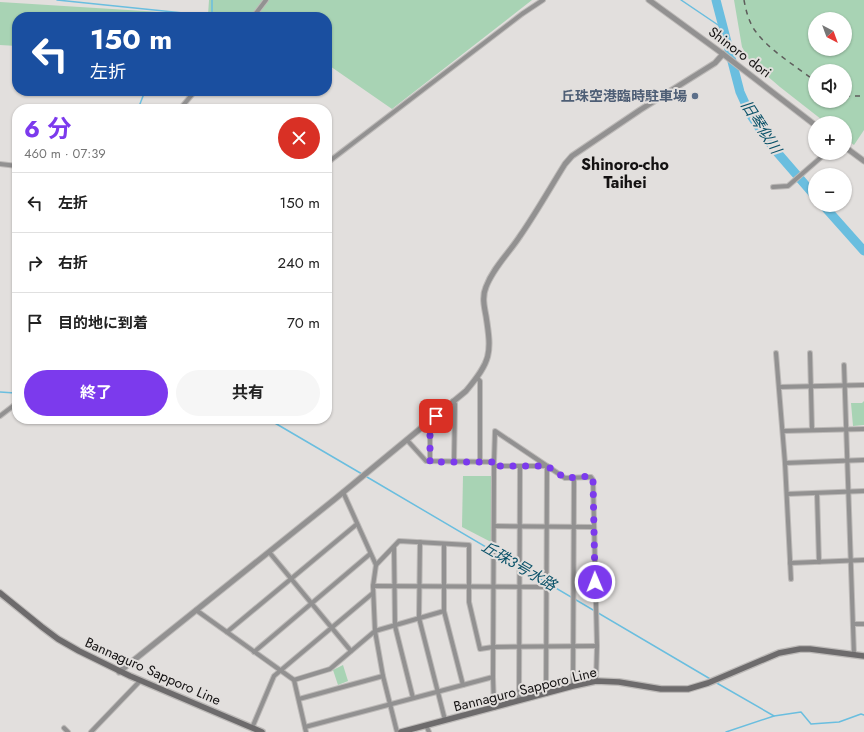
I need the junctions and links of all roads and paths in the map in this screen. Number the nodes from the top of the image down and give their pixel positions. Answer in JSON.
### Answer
{"nodes":[{"id":1,"x":266,"y":0,"type":"edge"},
{"id":2,"x":543,"y":0,"type":"edge"},
{"id":3,"x":649,"y":0,"type":"edge"},
{"id":4,"x":257,"y":12,"type":"edge"},
{"id":5,"x":724,"y":55,"type":"junction"},
{"id":6,"x":191,"y":96,"type":"edge"},
{"id":7,"x":184,"y":104,"type":"edge"},
{"id":8,"x":808,"y":120,"type":"edge"},
{"id":9,"x":852,"y":152,"type":"edge"},
{"id":10,"x":332,"y":159,"type":"edge"},
{"id":11,"x":818,"y":160,"type":"edge"},
{"id":12,"x":864,"y":161,"type":"edge"},
{"id":13,"x":0,"y":164,"type":"edge"},
{"id":14,"x":12,"y":165,"type":"edge"},
{"id":15,"x":773,"y":188,"type":"dead end"},
{"id":16,"x":776,"y":353,"type":"dead end"},
{"id":17,"x":810,"y":353,"type":"dead end"},
{"id":18,"x":844,"y":365,"type":"dead end"},
{"id":19,"x":476,"y":378,"type":"junction"},
{"id":20,"x":845,"y":385,"type":"junction"},
{"id":21,"x":864,"y":385,"type":"edge"},
{"id":22,"x":811,"y":386,"type":"junction"},
{"id":23,"x":779,"y":387,"type":"junction"},
{"id":24,"x":453,"y":402,"type":"junction"},
{"id":25,"x":12,"y":407,"type":"edge"},
{"id":26,"x":0,"y":416,"type":"edge"},
{"id":27,"x":427,"y":423,"type":"junction"},
{"id":28,"x":846,"y":429,"type":"junction"},
{"id":29,"x":864,"y":429,"type":"edge"},
{"id":30,"x":812,"y":430,"type":"junction"},
{"id":31,"x":783,"y":431,"type":"junction"},
{"id":32,"x":407,"y":440,"type":"junction"},
{"id":33,"x":847,"y":460,"type":"junction"},
{"id":34,"x":864,"y":460,"type":"edge"},
{"id":35,"x":430,"y":462,"type":"junction"},
{"id":36,"x":454,"y":462,"type":"junction"},
{"id":37,"x":480,"y":462,"type":"junction"},
{"id":38,"x":785,"y":463,"type":"junction"},
{"id":39,"x":494,"y":464,"type":"junction"},
{"id":40,"x":520,"y":466,"type":"junction"},
{"id":41,"x":547,"y":466,"type":"junction"},
{"id":42,"x":574,"y":478,"type":"junction"},
{"id":43,"x":864,"y":491,"type":"edge"},
{"id":44,"x":343,"y":492,"type":"junction"},
{"id":45,"x":848,"y":492,"type":"junction"},
{"id":46,"x":817,"y":493,"type":"junction"},
{"id":47,"x":786,"y":494,"type":"junction"},
{"id":48,"x":357,"y":524,"type":"junction"},
{"id":49,"x":494,"y":526,"type":"junction"},
{"id":50,"x":519,"y":526,"type":"junction"},
{"id":51,"x":547,"y":527,"type":"junction"},
{"id":52,"x":573,"y":527,"type":"junction"},
{"id":53,"x":594,"y":527,"type":"junction"},
{"id":54,"x":420,"y":542,"type":"junction"},
{"id":55,"x":444,"y":544,"type":"junction"},
{"id":56,"x":394,"y":547,"type":"junction"},
{"id":57,"x":269,"y":552,"type":"junction"},
{"id":58,"x":370,"y":554,"type":"junction"},
{"id":59,"x":850,"y":560,"type":"junction"},
{"id":60,"x":864,"y":560,"type":"edge"},
{"id":61,"x":819,"y":562,"type":"junction"},
{"id":62,"x":790,"y":564,"type":"junction"},
{"id":63,"x":376,"y":565,"type":"junction"},
{"id":64,"x":291,"y":579,"type":"junction"},
{"id":65,"x":791,"y":579,"type":"dead end"},
{"id":66,"x":547,"y":584,"type":"junction"},
{"id":67,"x":373,"y":586,"type":"junction"},
{"id":68,"x":394,"y":586,"type":"junction"},
{"id":69,"x":418,"y":586,"type":"junction"},
{"id":70,"x":444,"y":587,"type":"junction"},
{"id":71,"x":469,"y":587,"type":"junction"},
{"id":72,"x":493,"y":587,"type":"junction"},
{"id":73,"x":519,"y":587,"type":"junction"},
{"id":74,"x":0,"y":593,"type":"edge"},
{"id":75,"x":374,"y":593,"type":"junction"},
{"id":76,"x":311,"y":603,"type":"junction"},
{"id":77,"x":196,"y":610,"type":"junction"},
{"id":78,"x":444,"y":611,"type":"junction"},
{"id":79,"x":419,"y":618,"type":"junction"},
{"id":80,"x":854,"y":624,"type":"junction"},
{"id":81,"x":864,"y":624,"type":"edge"},
{"id":82,"x":395,"y":626,"type":"junction"},
{"id":83,"x":332,"y":628,"type":"junction"},
{"id":84,"x":375,"y":631,"type":"junction"},
{"id":85,"x":227,"y":632,"type":"junction"},
{"id":86,"x":546,"y":646,"type":"junction"},
{"id":87,"x":573,"y":646,"type":"junction"},
{"id":88,"x":597,"y":646,"type":"junction"},
{"id":89,"x":493,"y":647,"type":"junction"},
{"id":90,"x":519,"y":647,"type":"junction"},
{"id":91,"x":351,"y":651,"type":"junction"},
{"id":92,"x":254,"y":652,"type":"junction"},
{"id":93,"x":854,"y":655,"type":"junction"},
{"id":94,"x":864,"y":656,"type":"edge"},
{"id":95,"x":280,"y":670,"type":"junction"},
{"id":96,"x":120,"y":672,"type":"junction"},
{"id":97,"x":383,"y":676,"type":"junction"},
{"id":98,"x":493,"y":677,"type":"junction"},
{"id":99,"x":294,"y":680,"type":"junction"},
{"id":100,"x":140,"y":681,"type":"junction"},
{"id":101,"x":596,"y":682,"type":"junction"},
{"id":102,"x":463,"y":685,"type":"junction"},
{"id":103,"x":573,"y":686,"type":"junction"},
{"id":104,"x":438,"y":692,"type":"junction"},
{"id":105,"x":546,"y":694,"type":"junction"},
{"id":106,"x":414,"y":698,"type":"junction"},
{"id":107,"x":299,"y":699,"type":"junction"},
{"id":108,"x":519,"y":701,"type":"junction"},
{"id":109,"x":390,"y":705,"type":"junction"},
{"id":110,"x":494,"y":708,"type":"junction"},
{"id":111,"x":445,"y":720,"type":"junction"},
{"id":112,"x":426,"y":725,"type":"junction"},
{"id":113,"x":305,"y":727,"type":"junction"},
{"id":114,"x":64,"y":728,"type":"dead end"},
{"id":115,"x":252,"y":728,"type":"junction"},
{"id":116,"x":68,"y":732,"type":"edge"},
{"id":117,"x":91,"y":732,"type":"edge"},
{"id":118,"x":262,"y":732,"type":"edge"},
{"id":119,"x":306,"y":732,"type":"edge"},
{"id":120,"x":397,"y":732,"type":"edge"},
{"id":121,"x":401,"y":732,"type":"edge"},
{"id":122,"x":429,"y":732,"type":"edge"}],
"edges":[{"from":1,"to":4,"type":"street"},
{"from":2,"to":10,"type":"street"},
{"from":3,"to":5,"type":"street","name":"Shinoro dori"},
{"from":5,"to":8,"type":"street","name":"Shinoro dori"},
{"from":5,"to":19,"type":"street"},
{"from":6,"to":7,"type":"street"},
{"from":9,"to":12,"type":"street"},
{"from":11,"to":15,"type":"street"},
{"from":13,"to":14,"type":"street"},
{"from":16,"to":23,"type":"street"},
{"from":17,"to":22,"type":"street"},
{"from":18,"to":20,"type":"street"},
{"from":19,"to":24,"type":"street"},
{"from":19,"to":37,"type":"street"},
{"from":20,"to":21,"type":"street"},
{"from":20,"to":22,"type":"street"},
{"from":20,"to":28,"type":"street"},
{"from":22,"to":23,"type":"street"},
{"from":22,"to":30,"type":"street"},
{"from":23,"to":31,"type":"street"},
{"from":24,"to":27,"type":"street"},
{"from":24,"to":36,"type":"street"},
{"from":25,"to":26,"type":"street"},
{"from":27,"to":32,"type":"street"},
{"from":27,"to":35,"type":"street"},
{"from":28,"to":29,"type":"street"},
{"from":28,"to":30,"type":"street"},
{"from":28,"to":33,"type":"street"},
{"from":30,"to":31,"type":"street"},
{"from":31,"to":38,"type":"street"},
{"from":32,"to":35,"type":"street"},
{"from":32,"to":44,"type":"street"},
{"from":33,"to":34,"type":"street"},
{"from":33,"to":38,"type":"street"},
{"from":33,"to":45,"type":"street"},
{"from":35,"to":36,"type":"street"},
{"from":36,"to":37,"type":"street"},
{"from":37,"to":39,"type":"street"},
{"from":38,"to":47,"type":"street"},
{"from":39,"to":40,"type":"street"},
{"from":39,"to":41,"type":"street"},
{"from":39,"to":49,"type":"street"},
{"from":40,"to":41,"type":"street"},
{"from":40,"to":50,"type":"street"},
{"from":41,"to":42,"type":"street"},
{"from":41,"to":51,"type":"street"},
{"from":42,"to":52,"type":"street"},
{"from":42,"to":53,"type":"street"},
{"from":43,"to":45,"type":"street"},
{"from":44,"to":48,"type":"street"},
{"from":44,"to":57,"type":"street"},
{"from":45,"to":46,"type":"street"},
{"from":45,"to":59,"type":"street"},
{"from":46,"to":47,"type":"street"},
{"from":46,"to":61,"type":"street"},
{"from":47,"to":62,"type":"street"},
{"from":48,"to":58,"type":"street"},
{"from":48,"to":64,"type":"street"},
{"from":49,"to":50,"type":"street"},
{"from":49,"to":72,"type":"street"},
{"from":50,"to":51,"type":"street"},
{"from":50,"to":73,"type":"street"},
{"from":51,"to":52,"type":"street"},
{"from":51,"to":66,"type":"street"},
{"from":52,"to":53,"type":"street"},
{"from":52,"to":87,"type":"street"},
{"from":53,"to":88,"type":"street"},
{"from":54,"to":55,"type":"street"},
{"from":54,"to":56,"type":"street"},
{"from":54,"to":69,"type":"street"},
{"from":55,"to":70,"type":"street"},
{"from":55,"to":71,"type":"street"},
{"from":56,"to":63,"type":"street"},
{"from":56,"to":68,"type":"street"},
{"from":57,"to":64,"type":"street"},
{"from":57,"to":77,"type":"street"},
{"from":58,"to":63,"type":"street"},
{"from":58,"to":76,"type":"street"},
{"from":59,"to":60,"type":"street"},
{"from":59,"to":61,"type":"street"},
{"from":59,"to":80,"type":"street"},
{"from":61,"to":62,"type":"street"},
{"from":62,"to":65,"type":"street"},
{"from":63,"to":67,"type":"street"},
{"from":64,"to":76,"type":"street"},
{"from":64,"to":85,"type":"street"},
{"from":66,"to":73,"type":"street"},
{"from":66,"to":86,"type":"street"},
{"from":67,"to":68,"type":"street"},
{"from":67,"to":75,"type":"street"},
{"from":68,"to":69,"type":"street"},
{"from":68,"to":82,"type":"street"},
{"from":69,"to":70,"type":"street"},
{"from":69,"to":79,"type":"street"},
{"from":70,"to":71,"type":"street"},
{"from":70,"to":78,"type":"street"},
{"from":71,"to":72,"type":"street"},
{"from":71,"to":89,"type":"street"},
{"from":72,"to":73,"type":"street"},
{"from":72,"to":89,"type":"street"},
{"from":73,"to":90,"type":"street"},
{"from":74,"to":96,"type":"main road","name":"Bannaguro Sapporo Line"},
{"from":75,"to":83,"type":"street"},
{"from":75,"to":84,"type":"street"},
{"from":76,"to":83,"type":"street"},
{"from":76,"to":92,"type":"street"},
{"from":77,"to":85,"type":"street"},
{"from":77,"to":96,"type":"street"},
{"from":78,"to":79,"type":"street"},
{"from":78,"to":102,"type":"street"},
{"from":79,"to":82,"type":"street"},
{"from":79,"to":104,"type":"street"},
{"from":80,"to":81,"type":"street"},
{"from":80,"to":93,"type":"street"},
{"from":82,"to":84,"type":"street"},
{"from":82,"to":106,"type":"street"},
{"from":83,"to":91,"type":"street"},
{"from":83,"to":95,"type":"street"},
{"from":84,"to":91,"type":"street"},
{"from":84,"to":97,"type":"street"},
{"from":85,"to":92,"type":"street"},
{"from":86,"to":87,"type":"street"},
{"from":86,"to":90,"type":"street"},
{"from":86,"to":105,"type":"street"},
{"from":87,"to":88,"type":"street"},
{"from":87,"to":103,"type":"street"},
{"from":88,"to":101,"type":"street"},
{"from":89,"to":90,"type":"street"},
{"from":89,"to":98,"type":"street"},
{"from":90,"to":108,"type":"street"},
{"from":91,"to":99,"type":"street"},
{"from":92,"to":95,"type":"street"},
{"from":93,"to":94,"type":"main road","name":"Bannaguro Sapporo Line"},
{"from":93,"to":101,"type":"main road","name":"Bannaguro Sapporo Line"},
{"from":95,"to":99,"type":"street"},
{"from":95,"to":115,"type":"street"},
{"from":96,"to":100,"type":"main road","name":"Bannaguro Sapporo Line"},
{"from":97,"to":107,"type":"street"},
{"from":97,"to":109,"type":"street"},
{"from":98,"to":102,"type":"street"},
{"from":98,"to":110,"type":"street"},
{"from":99,"to":107,"type":"street"},
{"from":100,"to":115,"type":"main road","name":"Bannaguro Sapporo Line"},
{"from":100,"to":117,"type":"street"},
{"from":101,"to":103,"type":"main road","name":"Bannaguro Sapporo Line"},
{"from":102,"to":104,"type":"street"},
{"from":103,"to":105,"type":"main road","name":"Bannaguro Sapporo Line"},
{"from":104,"to":106,"type":"street"},
{"from":104,"to":111,"type":"street"},
{"from":105,"to":108,"type":"main road","name":"Bannaguro Sapporo Line"},
{"from":106,"to":109,"type":"street"},
{"from":107,"to":113,"type":"street"},
{"from":108,"to":110,"type":"main road","name":"Bannaguro Sapporo Line"},
{"from":109,"to":113,"type":"street"},
{"from":109,"to":120,"type":"street"},
{"from":110,"to":111,"type":"main road","name":"Bannaguro Sapporo Line"},
{"from":111,"to":112,"type":"main road","name":"Bannaguro Sapporo Line"},
{"from":112,"to":121,"type":"main road","name":"Bannaguro Sapporo Line"},
{"from":112,"to":122,"type":"street"},
{"from":113,"to":119,"type":"street"},
{"from":114,"to":116,"type":"street"},
{"from":115,"to":118,"type":"main road","name":"Bannaguro Sapporo Line"}]}
